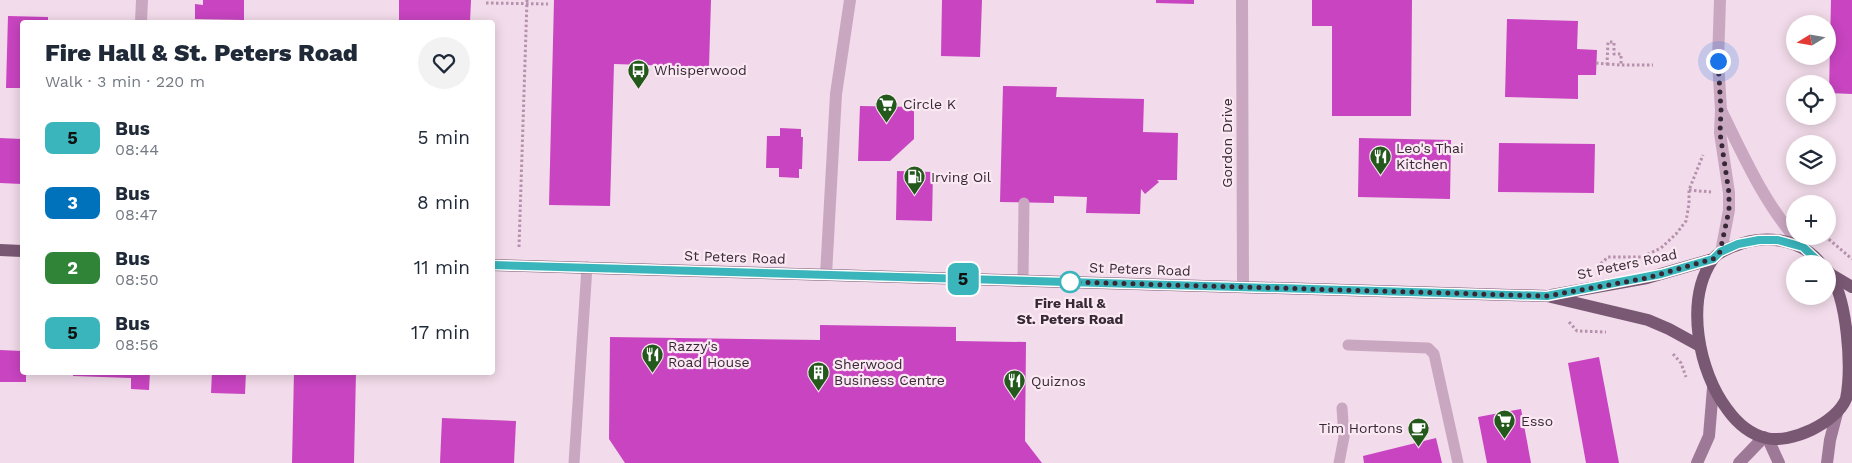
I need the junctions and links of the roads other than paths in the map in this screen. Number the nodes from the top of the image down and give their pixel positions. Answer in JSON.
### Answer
{"nodes":[{"id":1,"x":142,"y":0,"type":"edge"},
{"id":2,"x":850,"y":0,"type":"edge"},
{"id":3,"x":1242,"y":0,"type":"edge"},
{"id":4,"x":1720,"y":0,"type":"edge"},
{"id":5,"x":141,"y":20,"type":"edge"},
{"id":6,"x":1721,"y":110,"type":"junction"},
{"id":7,"x":1024,"y":203,"type":"dead end"},
{"id":8,"x":1803,"y":247,"type":"junction"},
{"id":9,"x":0,"y":250,"type":"edge"},
{"id":10,"x":20,"y":251,"type":"edge"},
{"id":11,"x":1811,"y":255,"type":"edge"},
{"id":12,"x":1717,"y":256,"type":"junction"},
{"id":13,"x":495,"y":265,"type":"edge"},
{"id":14,"x":587,"y":268,"type":"junction"},
{"id":15,"x":826,"y":275,"type":"junction"},
{"id":16,"x":1836,"y":277,"type":"edge"},
{"id":17,"x":1023,"y":280,"type":"junction"},
{"id":18,"x":1243,"y":287,"type":"junction"},
{"id":19,"x":1852,"y":287,"type":"edge"},
{"id":20,"x":1836,"y":290,"type":"edge"},
{"id":21,"x":1547,"y":296,"type":"junction"},
{"id":22,"x":1348,"y":345,"type":"dead end"},
{"id":23,"x":1700,"y":346,"type":"junction"},
{"id":24,"x":1713,"y":388,"type":"junction"},
{"id":25,"x":1849,"y":397,"type":"edge"},
{"id":26,"x":1342,"y":408,"type":"dead end"},
{"id":27,"x":1836,"y":414,"type":"junction"},
{"id":28,"x":1766,"y":438,"type":"junction"},
{"id":29,"x":574,"y":463,"type":"edge"},
{"id":30,"x":1339,"y":463,"type":"edge"},
{"id":31,"x":1458,"y":463,"type":"edge"},
{"id":32,"x":1697,"y":463,"type":"edge"},
{"id":33,"x":1738,"y":463,"type":"edge"},
{"id":34,"x":1779,"y":463,"type":"edge"},
{"id":35,"x":1828,"y":463,"type":"edge"}],
"edges":[{"from":1,"to":5,"type":"street"},
{"from":2,"to":15,"type":"street"},
{"from":3,"to":18,"type":"street","name":"Gordon Drive"},
{"from":4,"to":6,"type":"street"},
{"from":6,"to":8,"type":"street"},
{"from":6,"to":12,"type":"street"},
{"from":7,"to":17,"type":"lane"},
{"from":8,"to":11,"type":"main road"},
{"from":8,"to":12,"type":"main road","name":"St Peters Road"},
{"from":9,"to":10,"type":"main road"},
{"from":12,"to":21,"type":"main road","name":"St Peters Road"},
{"from":12,"to":23,"type":"main road"},
{"from":13,"to":14,"type":"main road","name":"St Peters Road"},
{"from":14,"to":15,"type":"main road","name":"St Peters Road"},
{"from":14,"to":29,"type":"lane"},
{"from":15,"to":17,"type":"main road","name":"St Peters Road"},
{"from":16,"to":19,"type":"main road"},
{"from":17,"to":18,"type":"main road","name":"St Peters Road"},
{"from":18,"to":21,"type":"main road","name":"St Peters Road"},
{"from":20,"to":25,"type":"main road"},
{"from":21,"to":23,"type":"main road","name":"St Peters Road"},
{"from":22,"to":31,"type":"lane"},
{"from":23,"to":24,"type":"main road"},
{"from":24,"to":28,"type":"main road"},
{"from":24,"to":32,"type":"main road"},
{"from":25,"to":27,"type":"main road"},
{"from":26,"to":30,"type":"lane"},
{"from":27,"to":28,"type":"main road"},
{"from":27,"to":35,"type":"main road"},
{"from":28,"to":33,"type":"main road"},
{"from":28,"to":34,"type":"main road"}]}
